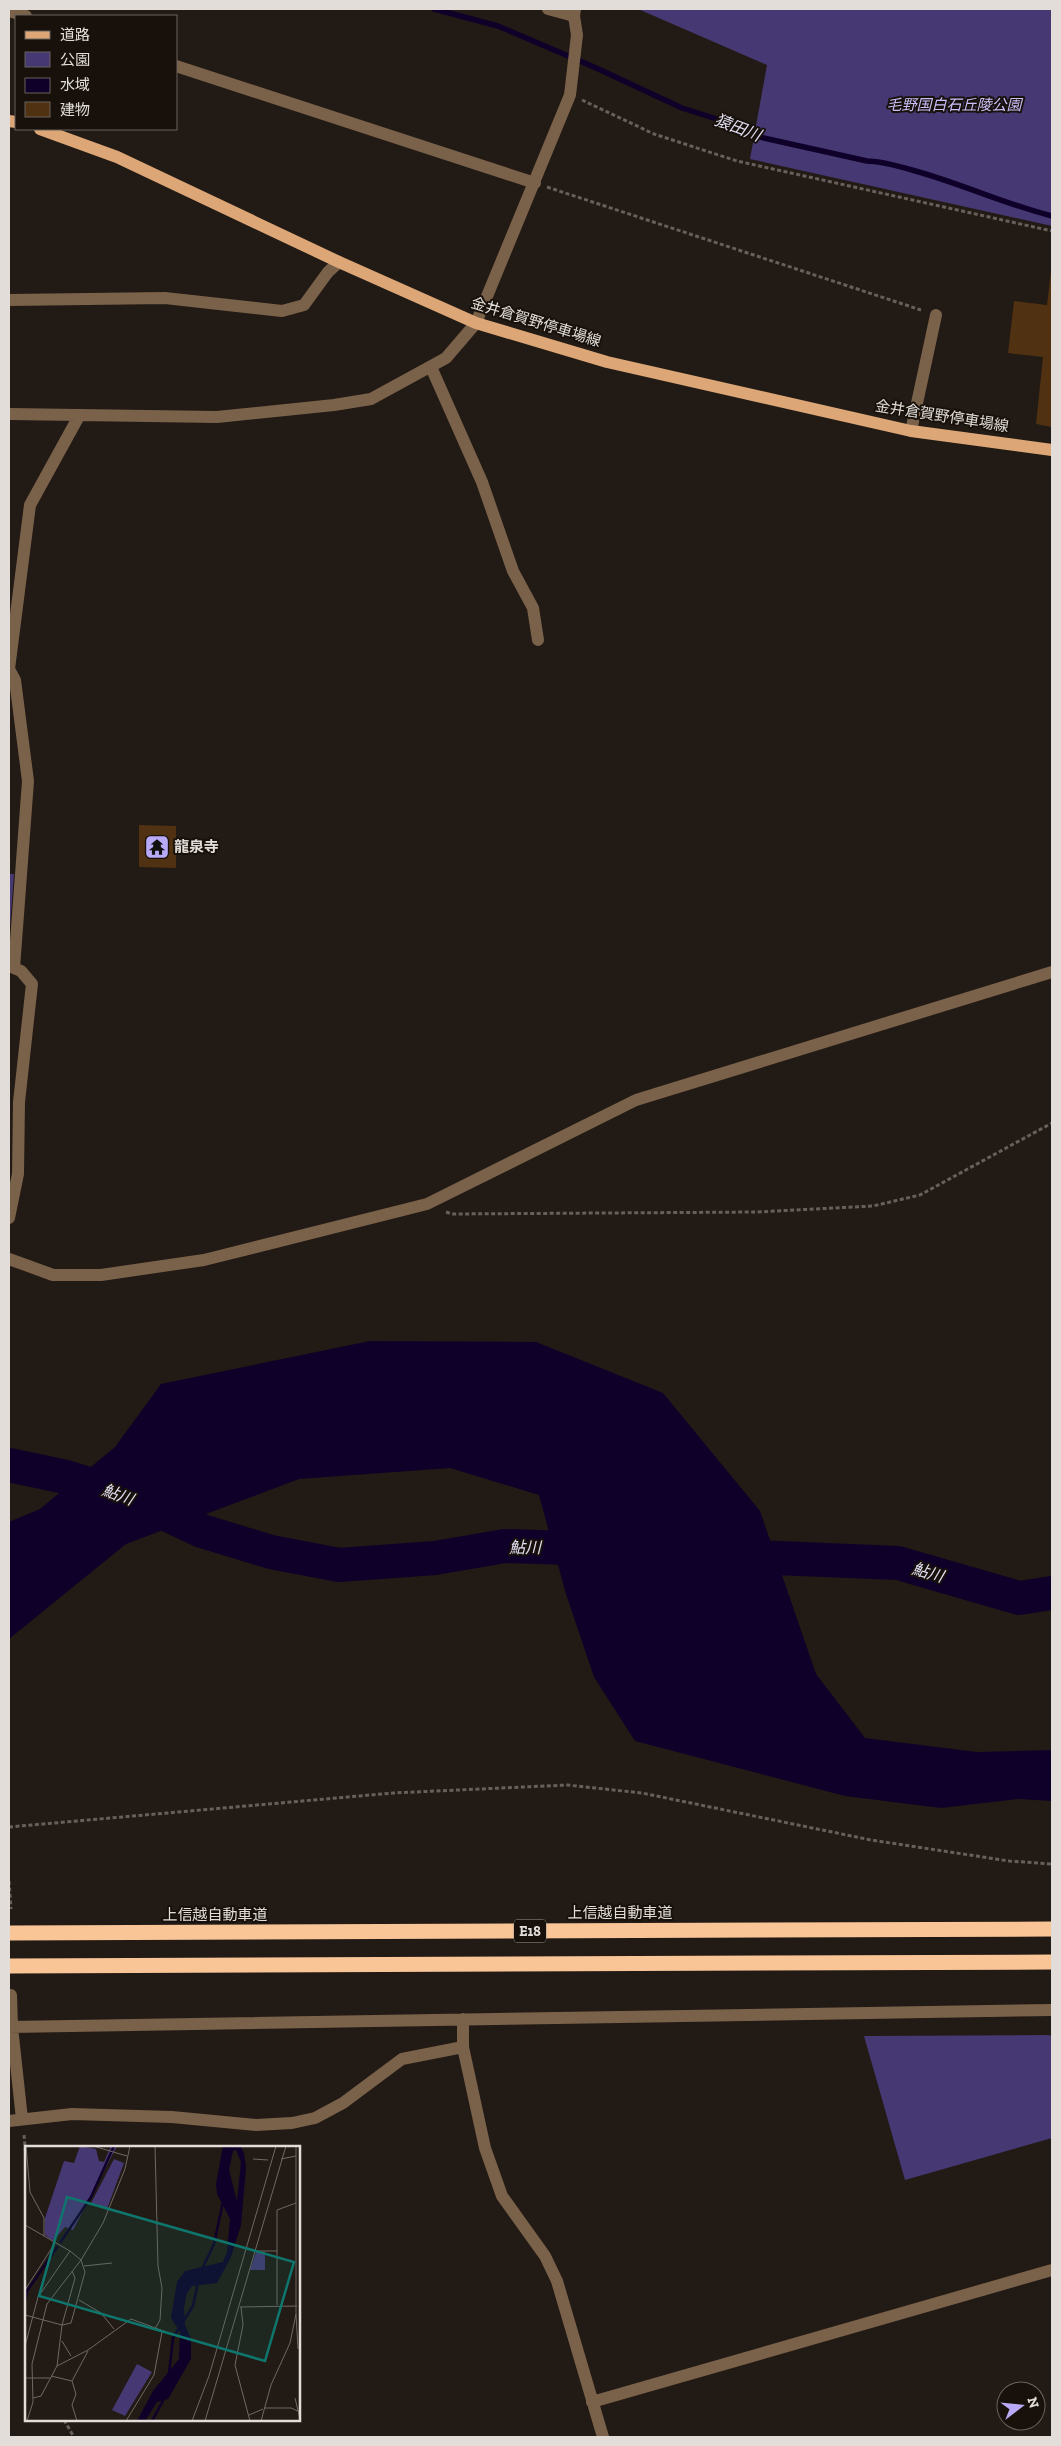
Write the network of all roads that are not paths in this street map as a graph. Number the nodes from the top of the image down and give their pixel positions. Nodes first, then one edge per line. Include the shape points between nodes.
1 (548, 9) edge
2 (9, 11) edge
3 (575, 13) edge
4 (23, 15) edge
5 (178, 67) edge
6 (43, 130) edge
7 (535, 183) junction
8 (339, 262) junction
9 (9, 300) edge
10 (936, 315) road end
11 (476, 323) junction
12 (432, 367) junction
13 (9, 414) edge
14 (79, 416) junction
15 (911, 431) junction
16 (1052, 450) edge
17 (538, 640) dead end
18 (9, 669) edge
19 (15, 864) edge
20 (11, 967) edge
21 (1052, 972) edge
22 (9, 1218) edge
23 (9, 1259) edge
24 (1052, 1929) edge
25 (9, 1933) edge
26 (1052, 1962) edge
27 (9, 1966) edge
28 (11, 1995) dead end
29 (1052, 2010) edge
30 (463, 2019) junction
31 (10, 2027) edge
32 (463, 2047) junction
33 (22, 2119) junction
34 (9, 2121) edge
35 (1052, 2270) edge
36 (592, 2402) junction
37 (603, 2437) edge

1 - 3 street
2 - 4 street
3 - 7 street via 577,35 570,95
5 - 7 street
6 - 8 main road, 金井倉賀野停車場線 via 117,157
7 - 11 street
8 - 9 street via 304,305 282,311 165,298
8 - 11 main road, 金井倉賀野停車場線
10 - 15 street
11 - 12 street via 446,358
11 - 15 main road, 金井倉賀野停車場線 via 607,362
12 - 14 street via 370,399 334,405 217,418
12 - 17 street via 482,482 513,571 533,608
13 - 14 street
14 - 18 street via 30,505
15 - 16 main road, 金井倉賀野停車場線
18 - 19 street via 15,680 28,782
19 - 20 street
20 - 22 street via 21,971 32,984 19,1102 18,1174
21 - 23 street via 636,1100 427,1204 204,1260 101,1275 53,1275
24 - 25 highway, 上信越自動車道 / E18
26 - 27 highway, E18
28 - 31 street
29 - 30 street
30 - 31 street
30 - 32 street
31 - 33 street
32 - 33 street via 402,2059 343,2103 315,2118 292,2123 256,2125 172,2117 72,2114
32 - 36 street via 485,2148 499,2188 545,2256 557,2281
33 - 34 street
35 - 36 street
36 - 37 street

